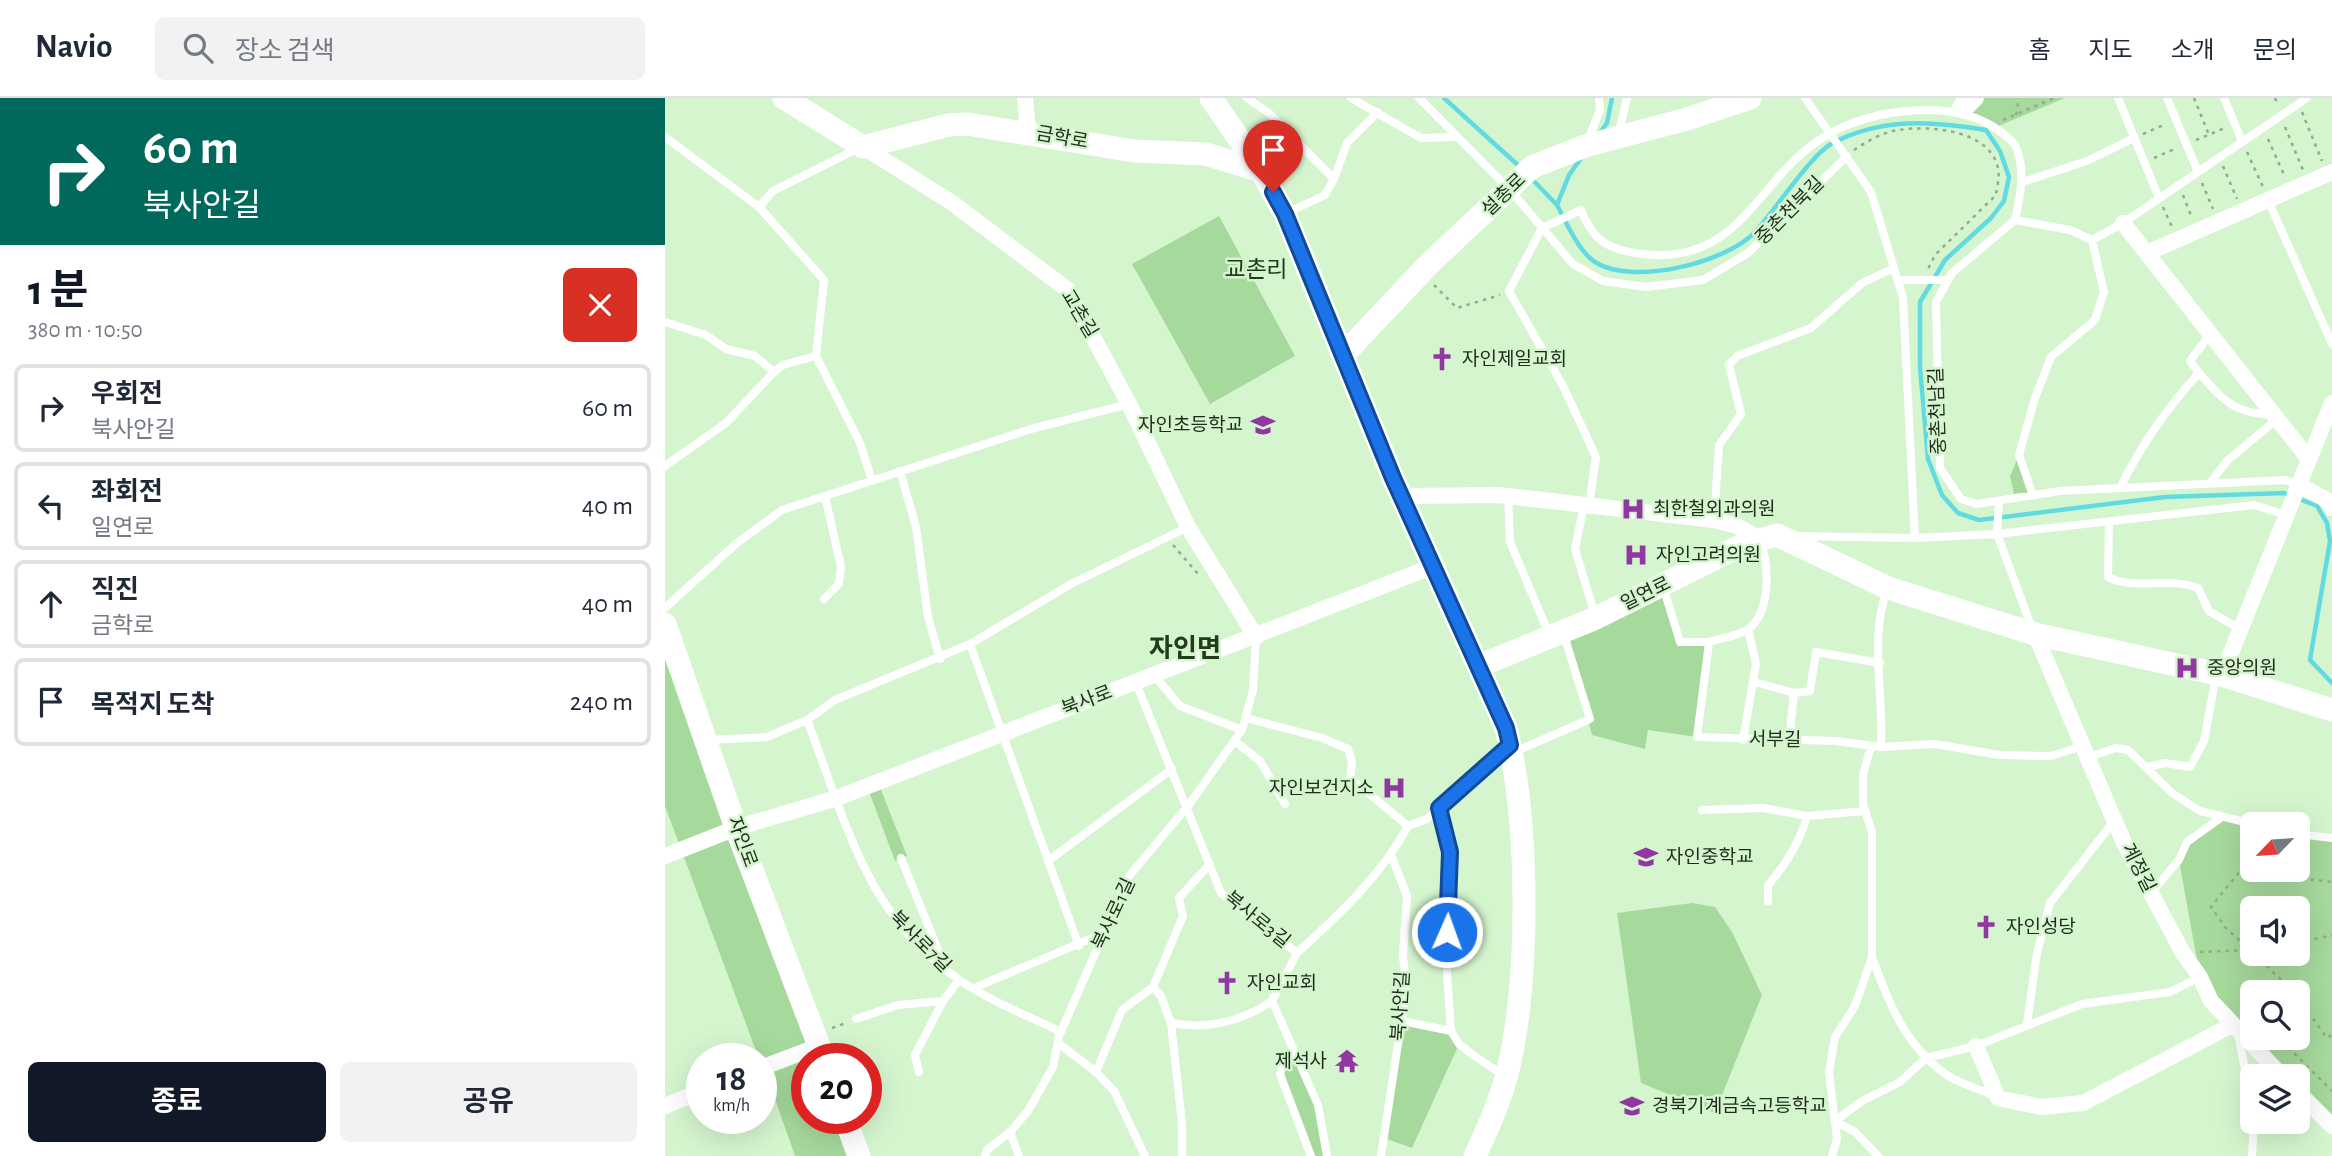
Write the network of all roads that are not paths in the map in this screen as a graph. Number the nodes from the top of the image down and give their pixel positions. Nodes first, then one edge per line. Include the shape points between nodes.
1 (784, 98) edge
2 (1025, 98) edge
3 (1247, 98) edge
4 (1351, 98) edge
5 (1419, 98) edge
6 (1599, 98) edge
7 (1626, 98) edge
8 (1750, 98) edge
9 (1805, 98) edge
10 (2118, 98) edge
11 (2167, 98) edge
12 (2224, 98) edge
13 (2307, 98) edge
14 (1216, 100) edge
15 (1964, 104) edge
16 (1378, 113) junction
17 (1028, 132) junction
18 (1829, 134) junction
19 (665, 137) edge
20 (1455, 137) junction
21 (1618, 138) junction
22 (2134, 138) junction
23 (2242, 141) junction
24 (1585, 146) junction
25 (863, 147) junction
26 (1847, 156) junction
27 (1261, 171) junction
28 (2198, 172) junction
29 (2330, 173) edge
30 (1334, 179) junction
31 (2023, 182) junction
32 (1510, 190) junction
33 (2159, 198) junction
34 (2268, 200) junction
35 (759, 207) junction
36 (1285, 214) junction
37 (2015, 220) junction
38 (2123, 223) junction
39 (1542, 228) junction
40 (2092, 240) junction
41 (2147, 253) junction
42 (1894, 268) junction
43 (1948, 280) junction
44 (1898, 281) junction
45 (665, 322) edge
46 (2211, 333) junction
47 (2332, 344) edge
48 (1344, 354) junction
49 (816, 356) junction
50 (773, 372) junction
51 (2199, 373) junction
52 (2332, 403) edge
53 (1129, 404) junction
54 (2275, 417) junction
55 (2308, 458) junction
56 (665, 466) edge
57 (900, 471) junction
58 (872, 481) junction
59 (2210, 484) junction
60 (2299, 485) junction
61 (2120, 488) junction
62 (825, 496) junction
63 (1402, 496) junction
64 (1508, 496) junction
65 (2033, 496) junction
66 (1999, 502) junction
67 (1586, 505) junction
68 (2332, 508) edge
69 (2286, 515) junction
70 (1714, 520) junction
71 (2109, 521) junction
72 (1188, 527) junction
73 (1997, 534) junction
74 (1768, 537) junction
75 (1915, 538) junction
76 (1434, 566) junction
77 (1663, 586) junction
78 (1888, 588) junction
79 (824, 599) dead end
80 (665, 608) edge
81 (1596, 618) junction
82 (665, 624) edge
83 (1748, 629) junction
84 (2241, 629) junction
85 (1556, 634) junction
86 (2035, 634) junction
87 (1256, 637) junction
88 (1709, 642) junction
89 (969, 644) junction
90 (940, 659) junction
91 (1880, 663) junction
92 (1479, 666) junction
93 (2219, 674) junction
94 (1154, 675) junction
95 (1136, 682) junction
96 (1755, 682) junction
97 (1794, 693) junction
98 (2332, 710) edge
99 (1246, 718) junction
100 (807, 720) junction
101 (1242, 730) junction
102 (1003, 733) junction
103 (707, 740) junction
104 (1743, 740) junction
105 (1789, 740) junction
106 (1236, 742) junction
107 (1871, 746) junction
108 (1881, 747) junction
109 (1511, 749) junction
110 (2085, 751) junction
111 (2148, 767) junction
112 (1172, 769) junction
113 (837, 798) junction
114 (1285, 804) dead end
115 (1188, 806) junction
116 (1439, 808) junction
117 (1702, 810) dead end
118 (1865, 811) junction
119 (1807, 816) junction
120 (2222, 817) junction
121 (2116, 819) junction
122 (2240, 821) edge
123 (1408, 826) junction
124 (736, 828) junction
125 (2310, 835) edge
126 (2332, 838) edge
127 (665, 856) edge
128 (1392, 857) junction
129 (901, 858) dead end
130 (1048, 861) junction
131 (1210, 864) junction
132 (2150, 894) junction
133 (1768, 901) dead end
134 (1104, 933) junction
135 (1079, 946) junction
136 (1297, 954) junction
137 (1872, 957) junction
138 (946, 967) junction
139 (2200, 977) junction
140 (959, 980) junction
141 (1153, 987) junction
142 (974, 988) junction
143 (943, 1001) junction
144 (1272, 1001) junction
145 (856, 1019) road end
146 (1402, 1021) junction
147 (1171, 1023) junction
148 (2027, 1024) junction
149 (2235, 1029) junction
150 (1451, 1031) junction
151 (1061, 1032) junction
152 (819, 1043) edge
153 (1058, 1044) junction
154 (1976, 1046) junction
155 (1296, 1057) junction
156 (1926, 1058) junction
157 (2243, 1064) edge
158 (2269, 1064) edge
159 (919, 1072) dead end
160 (1096, 1072) junction
161 (1506, 1076) junction
162 (686, 1097) edge
163 (1998, 1098) junction
164 (2310, 1104) edge
165 (665, 1106) edge
166 (1835, 1121) junction
167 (2332, 1126) edge
168 (1010, 1132) junction
169 (851, 1134) edge
170 (2253, 1134) edge
171 (859, 1156) edge
172 (985, 1156) edge
173 (1019, 1156) edge
174 (1145, 1156) edge
175 (1182, 1156) edge
176 (1311, 1156) edge
177 (1327, 1156) edge
178 (1381, 1156) edge
179 (1475, 1156) edge
180 (1832, 1156) edge
181 (1878, 1156) edge
182 (2252, 1156) edge

1 - 25 street, 교촌길
2 - 17 street
3 - 30 lane via 1269,113
4 - 16 lane
5 - 20 lane, 중촌천북길
6 - 24 lane via 1600,110
7 - 21 lane
8 - 21 street, 설총로
9 - 18 lane
10 - 22 lane
11 - 28 lane
12 - 23 lane
13 - 23 lane
14 - 27 street
15 - 18 lane via 1882,112
15 - 31 lane via 2016,146
16 - 20 lane via 1421,138
16 - 30 lane via 1347,143
17 - 25 street, 금학로 via 949,125
17 - 27 street, 금학로 via 1134,151 1206,154
18 - 26 lane
18 - 39 lane via 1810,146 1729,233 1687,252 1643,254 1609,249 1586,223 1581,209
19 - 35 lane
20 - 32 lane, 중촌천북길
21 - 24 street, 설총로
22 - 31 lane via 2087,161
22 - 33 lane
23 - 28 lane
24 - 32 street, 설총로 via 1532,167
25 - 35 lane via 773,191
25 - 53 street, 교촌길 via 951,202 1068,290
26 - 39 lane, 중촌천북길 via 1748,253 1703,280 1646,287 1604,281 1573,264
26 - 42 lane via 1871,192
27 - 36 street
28 - 33 lane
29 - 34 street
30 - 36 lane via 1325,195
31 - 37 lane
32 - 39 lane, 중촌천북길
32 - 48 street, 설총로 via 1421,273
33 - 38 lane
34 - 41 street
34 - 47 lane
35 - 49 lane via 824,280
36 - 48 street
37 - 40 lane via 2070,230
37 - 43 lane, 중촌천남길 via 1951,272
38 - 40 lane
38 - 41 street
39 - 67 lane via 1510,291 1596,457
40 - 65 lane via 2104,292 2095,320 2051,357 2035,398 2019,455
41 - 46 street
42 - 44 lane
42 - 70 lane via 1862,283 1811,328 1737,356 1729,365 1741,414 1719,445
43 - 44 lane
43 - 66 lane, 중촌천남길 via 1935,302 1940,468 1961,499 1977,504
44 - 75 lane via 1903,298
45 - 50 lane via 706,335 726,349 755,356
46 - 51 lane via 2190,361
46 - 54 street
48 - 63 street
49 - 50 lane
49 - 58 lane via 860,443
50 - 56 lane via 726,424
51 - 54 lane via 2228,405
51 - 61 lane via 2173,401
52 - 55 street
53 - 57 lane via 1031,429
53 - 72 street, 교촌길
54 - 55 street
54 - 59 lane via 2227,461
55 - 60 street
57 - 58 lane
57 - 90 lane via 916,527 928,617
58 - 62 lane
59 - 60 lane, 중촌천남길 via 2285,480
59 - 61 lane, 중촌천남길
60 - 68 street via 2327,500
60 - 69 street
61 - 65 lane, 중촌천남길
62 - 79 lane via 841,567 839,584
62 - 80 lane via 782,510 737,542
63 - 64 street
63 - 76 street
64 - 67 street
64 - 85 lane via 1510,542
65 - 66 lane, 중촌천남길
66 - 73 lane
67 - 70 street
67 - 81 lane via 1574,549
69 - 71 lane via 2254,505
69 - 84 street
70 - 74 street
71 - 73 lane
71 - 84 lane via 2108,577 2119,583 2180,581 2198,588 2209,611
72 - 87 street, 교촌길
72 - 89 lane via 1071,584
73 - 75 lane
73 - 86 lane
74 - 75 lane
74 - 77 street, 일연로
74 - 78 street
74 - 83 lane via 1762,610
76 - 87 street, 북사로
76 - 92 street
77 - 81 street, 일연로
77 - 88 lane via 1680,642
78 - 86 street
78 - 91 lane via 1879,612
81 - 85 street, 일연로
82 - 103 street, 자인로
83 - 88 lane
83 - 96 lane
84 - 93 street
85 - 92 street, 일연로
85 - 109 lane via 1590,719
86 - 93 street
86 - 110 street, 계정길
87 - 94 street, 북사로
87 - 99 lane, 북사로1길 via 1254,690
88 - 104 lane, 서부길 via 1697,737
89 - 90 lane
89 - 102 lane
90 - 100 lane via 835,700
91 - 97 lane via 1817,652 1810,691
91 - 108 lane
92 - 109 street
93 - 98 street
93 - 111 lane via 2204,741 2190,767 2165,762
94 - 95 street, 북사로
94 - 101 lane via 1180,706
95 - 102 street, 북사로
95 - 112 lane, 북사로3길
96 - 97 lane
96 - 104 lane
97 - 105 lane
99 - 101 lane, 북사로1길
99 - 123 lane via 1348,749 1350,778
100 - 103 lane via 767,737
100 - 113 lane, 북사로7길
101 - 106 lane, 북사로1길
102 - 113 street, 북사로
102 - 130 lane
103 - 124 street, 자인로
104 - 105 lane, 서부길
105 - 107 lane, 서부길
106 - 114 lane via 1260,761
106 - 115 lane, 북사로1길
107 - 108 lane, 서부길
107 - 118 lane via 1863,775
108 - 110 lane, 서부길 via 1935,744 1999,755
109 - 116 lane
109 - 161 street via 1522,875 1520,999
110 - 111 lane, 서부길 via 2128,750
110 - 121 street, 계정길
111 - 120 lane, 서부길 via 2172,793 2200,811
112 - 115 lane, 북사로3길
112 - 130 lane
113 - 124 street, 북사로
113 - 138 lane, 북사로7길 via 865,874 880,900 904,930
115 - 131 lane, 북사로3길
115 - 134 lane, 북사로1길 via 1129,876
116 - 123 lane
116 - 150 lane via 1450,852 1446,958
117 - 119 lane via 1763,808
118 - 119 lane
118 - 137 lane via 1871,832
119 - 133 lane via 1802,836 1768,885
120 - 122 lane, 서부길
120 - 132 lane via 2187,842 2179,860
121 - 132 street, 계정길
121 - 148 lane via 2050,903
123 - 128 lane
124 - 127 street, 북사로
124 - 152 street, 자인로
125 - 126 lane
128 - 136 lane
128 - 146 lane, 북사안길 via 1408,896
129 - 138 lane
130 - 135 lane
131 - 136 lane, 북사로3길 via 1221,893
131 - 141 lane via 1179,898 1183,916
132 - 139 street, 계정길
134 - 135 lane
134 - 151 lane, 북사로1길
135 - 142 lane
136 - 144 lane, 북사로3길
137 - 156 lane via 1890,1007
137 - 166 lane via 1855,1006 1835,1037 1829,1072
138 - 140 lane, 북사로7길
139 - 148 lane via 2170,992 2082,1004
139 - 149 street, 계정길 via 2211,1001
140 - 142 lane, 북사로7길
140 - 143 lane
141 - 147 lane
141 - 160 lane via 1122,1010
142 - 151 lane, 북사로7길
143 - 145 lane via 898,1005
143 - 159 lane via 915,1055
144 - 147 lane via 1233,1021 1207,1026
144 - 155 lane
146 - 150 lane
146 - 178 lane, 북사안길
147 - 175 lane
148 - 154 lane
149 - 157 lane
149 - 158 street, 계정길
149 - 163 street via 2083,1103 2041,1107
150 - 161 lane via 1459,1044
151 - 153 lane, 북사로1길
153 - 160 lane
153 - 168 lane, 북사로1길 via 1053,1067
154 - 156 lane
154 - 163 street
155 - 176 lane via 1285,1063 1280,1074
155 - 177 lane via 1318,1105
156 - 163 lane via 1952,1078
156 - 166 lane via 1900,1082
160 - 174 lane via 1114,1091
161 - 179 street
162 - 165 street
164 - 167 street
166 - 180 lane via 1837,1139
166 - 181 lane via 1855,1132
168 - 172 lane, 북사로1길
168 - 173 lane
169 - 171 street
170 - 182 lane

